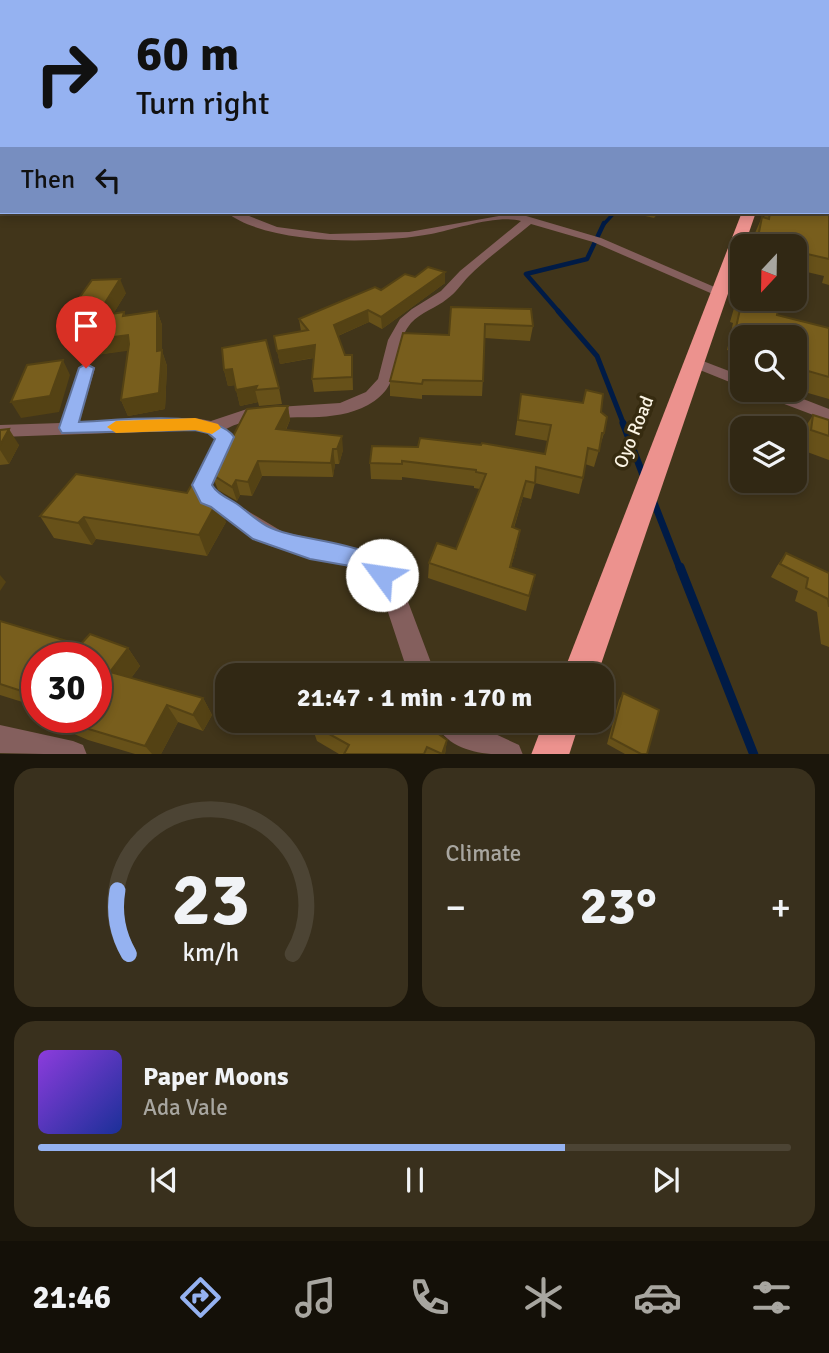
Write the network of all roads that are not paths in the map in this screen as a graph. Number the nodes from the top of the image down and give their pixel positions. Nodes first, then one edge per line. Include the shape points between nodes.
1 (236, 214) edge
2 (748, 214) edge
3 (530, 219) junction
4 (720, 292) junction
5 (695, 363) junction
6 (86, 368) dead end
7 (730, 377) edge
8 (795, 402) edge
9 (829, 415) edge
10 (68, 428) junction
11 (213, 428) junction
12 (0, 431) edge
13 (416, 663) edge
14 (584, 663) edge
15 (462, 733) edge
16 (558, 733) edge
17 (0, 739) edge
18 (74, 754) edge
19 (509, 754) edge
20 (550, 754) edge

1 - 3 street via 275,230 320,237 409,235 499,217
2 - 4 highway, Oyo Road
3 - 4 street via 597,240
3 - 11 street via 444,296 420,307 401,327 380,390 330,412 248,414
4 - 5 highway, Oyo Road
5 - 7 street
5 - 14 highway, Oyo Road
6 - 10 street
8 - 9 street
10 - 11 street via 195,424
10 - 12 street
11 - 13 street via 225,437 202,485 209,498 260,533 373,566 391,590
15 - 19 street
16 - 20 highway
17 - 18 street

